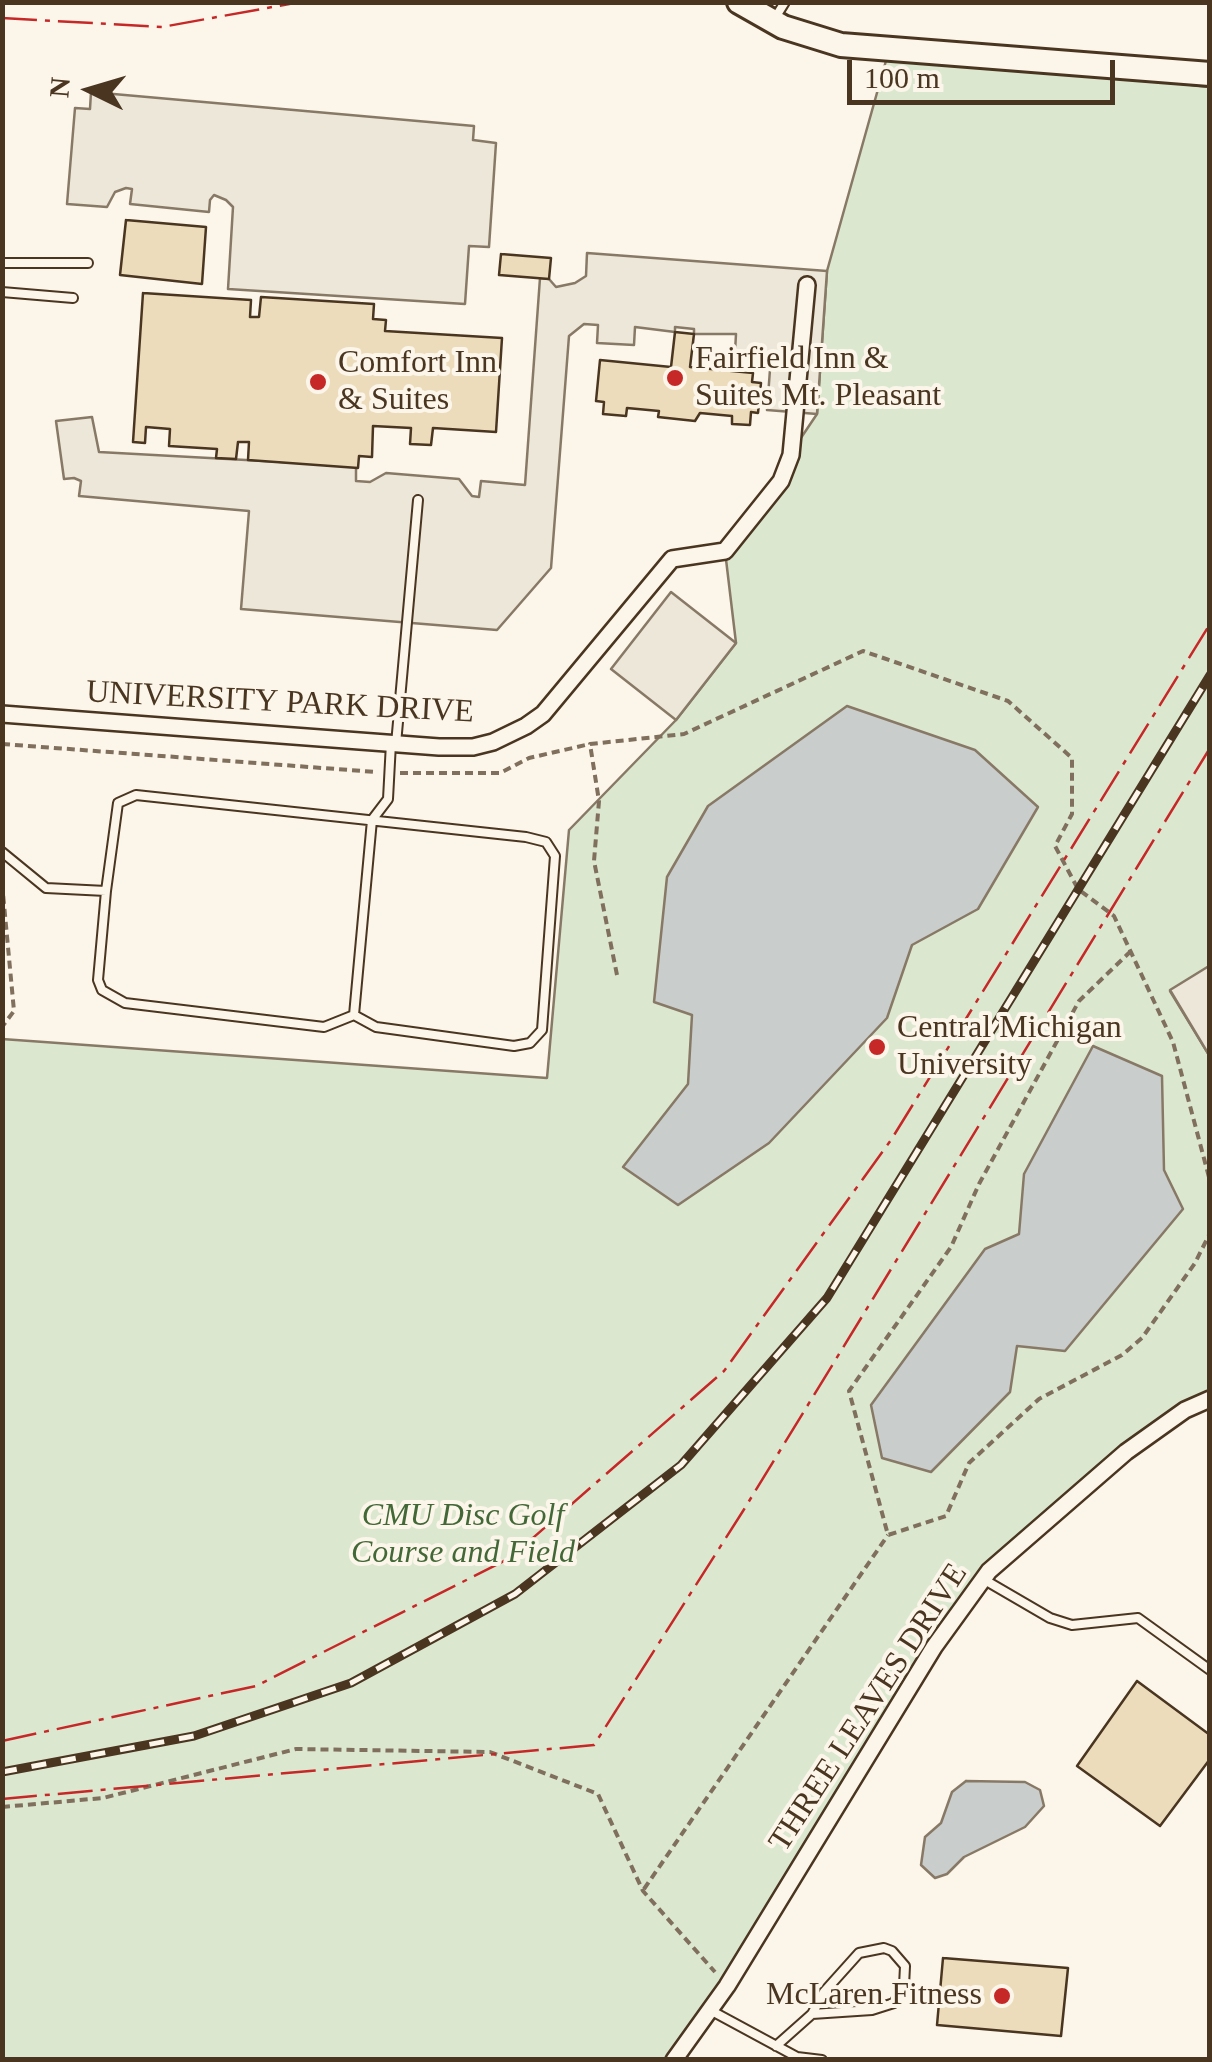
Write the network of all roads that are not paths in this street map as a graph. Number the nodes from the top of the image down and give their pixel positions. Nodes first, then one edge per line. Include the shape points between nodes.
1 (739, 2) edge
2 (779, 12) edge
3 (1210, 74) edge
4 (2, 263) edge
5 (88, 263) dead end
6 (807, 286) dead end
7 (2, 292) edge
8 (73, 298) dead end
9 (418, 500) dead end
10 (2, 714) edge
11 (393, 744) junction
12 (372, 820) junction
13 (2, 852) edge
14 (106, 891) junction
15 (354, 1015) junction
16 (1210, 1399) edge
17 (983, 1579) junction
18 (1210, 1670) edge
19 (710, 2010) junction
20 (812, 2014) junction
21 (776, 2046) junction
22 (790, 2057) edge
23 (674, 2060) edge
24 (822, 2060) edge

1 - 2 main road
2 - 3 main road via 807,36 864,48
4 - 5 lane
6 - 11 street, UNIVERSITY PARK DRIVE via 791,456 780,481 725,551 672,559 526,726 472,747
7 - 8 lane
9 - 11 lane
10 - 11 street, UNIVERSITY PARK DRIVE
11 - 12 lane via 388,800
12 - 14 lane via 136,795 118,802
12 - 15 lane
12 - 15 lane via 546,842 555,856 542,1030 530,1043 514,1046 376,1027
13 - 14 lane via 46,888
14 - 15 lane via 98,980 102,990 125,1003 324,1028
16 - 17 street, THREE LEAVES DRIVE via 1126,1452
17 - 18 lane via 1072,1625 1138,1618
17 - 19 street, THREE LEAVES DRIVE via 934,1646
19 - 21 lane
19 - 23 street, THREE LEAVES DRIVE
20 - 20 lane via 860,1953 884,1948 905,1966 894,2003
20 - 21 lane
21 - 22 lane
22 - 24 lane

